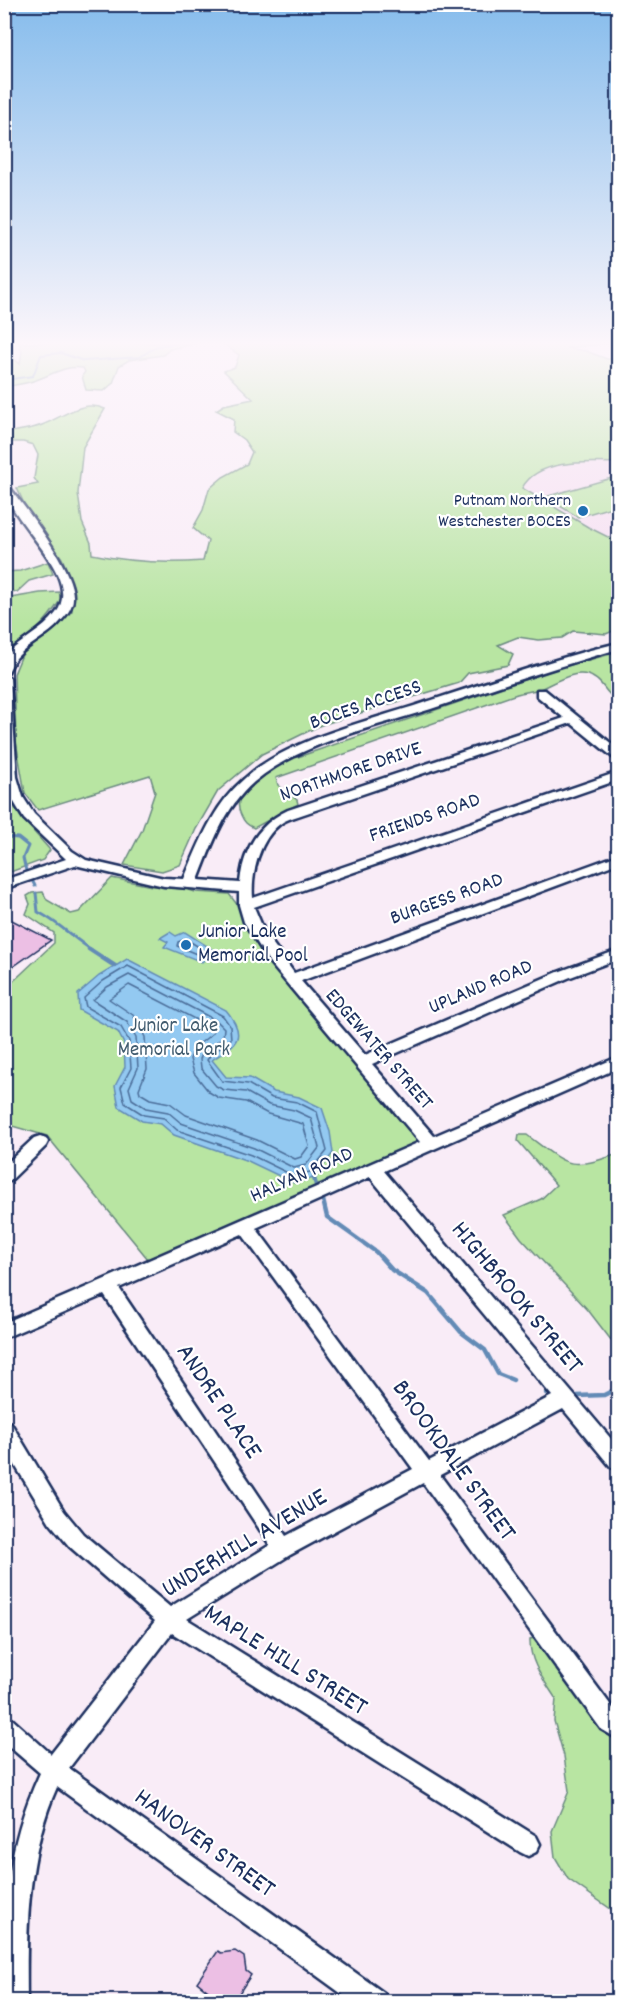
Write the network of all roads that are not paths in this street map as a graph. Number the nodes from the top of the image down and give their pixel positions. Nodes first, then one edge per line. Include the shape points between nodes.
1 (4, 486) edge
2 (618, 646) edge
3 (4, 670) edge
4 (4, 678) edge
5 (541, 693) dead end
6 (572, 719) junction
7 (618, 755) edge
8 (618, 776) edge
9 (618, 859) edge
10 (74, 860) junction
11 (4, 885) edge
12 (189, 885) junction
13 (245, 888) junction
14 (247, 905) junction
15 (618, 954) edge
16 (291, 980) junction
17 (618, 1062) edge
18 (361, 1063) junction
19 (40, 1142) dead end
20 (431, 1144) junction
21 (373, 1169) junction
22 (4, 1177) edge
23 (244, 1225) junction
24 (108, 1286) junction
25 (4, 1331) edge
26 (566, 1398) junction
27 (4, 1429) edge
28 (618, 1461) edge
29 (427, 1472) junction
30 (283, 1548) junction
31 (169, 1620) junction
32 (4, 1727) edge
33 (618, 1728) edge
34 (52, 1770) junction
35 (528, 1844) dead end
36 (14, 2001) edge
37 (375, 2001) edge

1 - 3 street via 42,542 68,591 68,602 42,633 14,652
2 - 12 street, BOCES ACCESS via 532,670 277,761 234,794 213,826
4 - 10 street via 16,797 29,816
5 - 6 street
6 - 7 street
6 - 13 street, NORTHMORE DRIVE via 275,822 257,846
8 - 14 street, FRIENDS ROAD
9 - 16 street, BURGESS ROAD
10 - 11 street
10 - 12 street
12 - 13 street
13 - 14 street, EDGEWATER STREET
14 - 16 street, EDGEWATER STREET via 257,933
15 - 18 street, UPLAND ROAD
16 - 18 street, EDGEWATER STREET
17 - 20 street, HALYAN ROAD
18 - 20 street, EDGEWATER STREET
19 - 22 street
20 - 21 street, HALYAN ROAD
21 - 23 street, HALYAN ROAD
21 - 26 street, HIGHBROOK STREET
23 - 24 street, HALYAN ROAD
23 - 29 street, BROOKDALE STREET
24 - 25 street, HALYAN ROAD
24 - 30 street, ANDRE PLACE
26 - 28 street, HIGHBROOK STREET
26 - 29 street, UNDERHILL AVENUE
27 - 31 street, MAPLE HILL STREET via 57,1517 76,1540
29 - 30 street, UNDERHILL AVENUE
29 - 33 street, BROOKDALE STREET
30 - 31 street, UNDERHILL AVENUE
31 - 34 street, UNDERHILL AVENUE
31 - 35 street, MAPLE HILL STREET
32 - 34 street, HANOVER STREET
34 - 36 street, UNDERHILL AVENUE via 39,1796 24,1850 14,1938
34 - 37 street, HANOVER STREET

